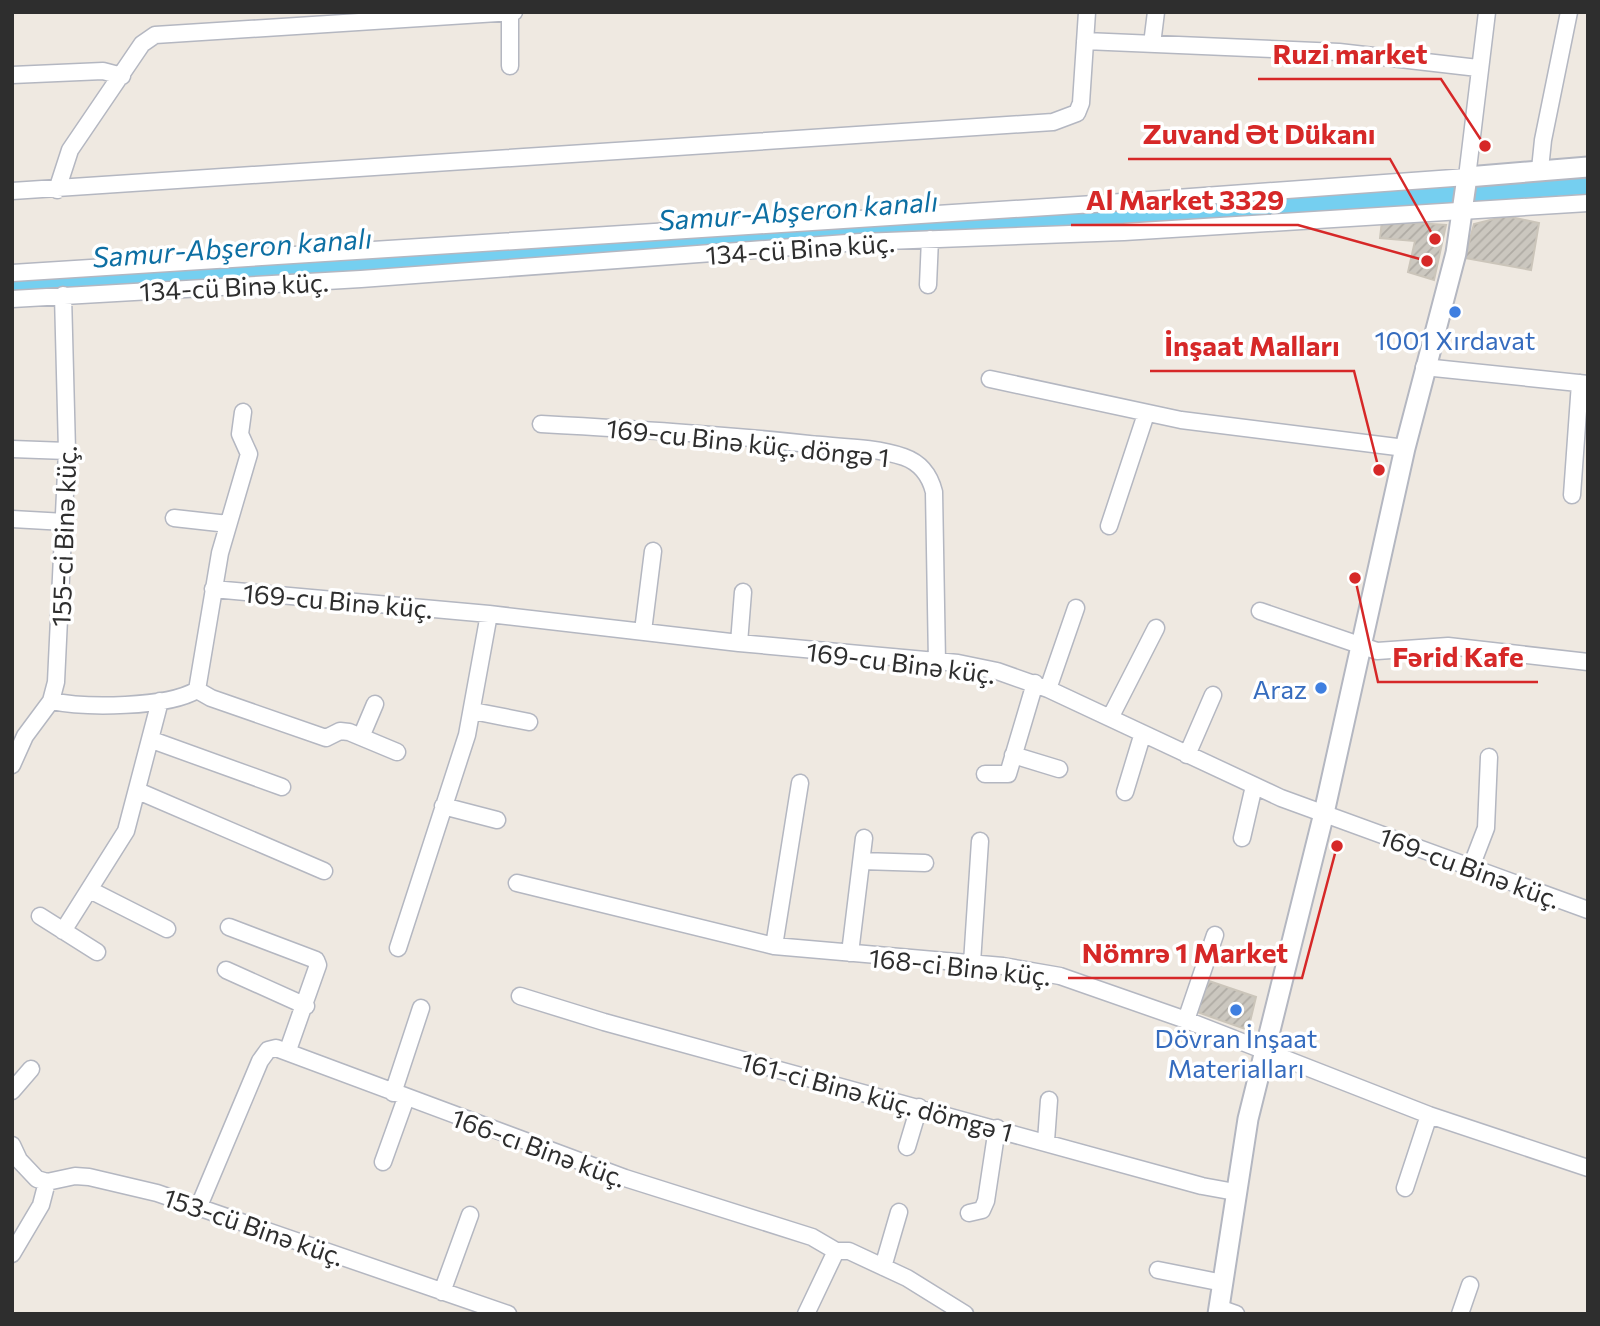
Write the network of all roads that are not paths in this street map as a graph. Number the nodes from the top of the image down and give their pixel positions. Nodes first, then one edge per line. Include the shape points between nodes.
1 (512, 12) edge
2 (1087, 12) edge
3 (1156, 12) edge
4 (1487, 12) edge
5 (1569, 12) edge
6 (1085, 41) junction
7 (1152, 44) junction
8 (510, 66) dead end
9 (1478, 68) junction
10 (12, 75) edge
11 (122, 76) junction
12 (1588, 167) edge
13 (1540, 169) junction
14 (1467, 177) junction
15 (57, 190) junction
16 (12, 191) edge
17 (1588, 203) edge
18 (1464, 212) junction
19 (930, 239) junction
20 (359, 249) junction
21 (12, 273) edge
22 (360, 279) junction
23 (928, 285) dead end
24 (63, 295) junction
25 (12, 299) edge
26 (1424, 367) junction
27 (990, 379) dead end
28 (1584, 383) edge
29 (243, 412) dead end
30 (1146, 414) junction
31 (541, 424) dead end
32 (1405, 448) junction
33 (12, 449) edge
34 (67, 451) junction
35 (1572, 495) dead end
36 (174, 518) dead end
37 (12, 519) edge
38 (65, 522) junction
39 (228, 524) junction
40 (1109, 526) dead end
41 (653, 551) dead end
42 (213, 589) junction
43 (743, 592) dead end
44 (1076, 608) dead end
45 (1260, 611) dead end
46 (489, 614) junction
47 (1156, 628) dead end
48 (643, 631) junction
49 (739, 643) junction
50 (1362, 649) junction
51 (937, 662) junction
52 (1588, 662) edge
53 (1041, 686) junction
54 (197, 690) junction
55 (1213, 695) dead end
56 (51, 701) junction
57 (160, 701) junction
58 (375, 704) dead end
59 (473, 711) junction
60 (1110, 718) junction
61 (529, 722) dead end
62 (1142, 736) junction
63 (360, 737) junction
64 (152, 740) junction
65 (397, 752) dead end
66 (1013, 755) junction
67 (1187, 755) junction
68 (1489, 757) dead end
69 (12, 765) edge
70 (1059, 769) dead end
71 (985, 774) dead end
72 (800, 783) dead end
73 (1254, 786) junction
74 (282, 787) dead end
75 (138, 790) junction
76 (1125, 792) dead end
77 (443, 806) junction
78 (1324, 813) junction
79 (497, 820) dead end
80 (864, 838) dead end
81 (1242, 838) dead end
82 (980, 841) dead end
83 (862, 861) junction
84 (925, 863) dead end
85 (1471, 867) junction
86 (324, 872) dead end
87 (517, 883) dead end
88 (90, 890) junction
89 (1588, 910) edge
90 (40, 916) dead end
91 (229, 927) dead end
92 (167, 929) dead end
93 (63, 931) junction
94 (1215, 935) dead end
95 (774, 946) junction
96 (397, 948) dead end
97 (97, 952) dead end
98 (850, 953) junction
99 (972, 963) junction
100 (226, 970) dead end
101 (520, 996) dead end
102 (306, 1006) junction
103 (421, 1008) dead end
104 (1186, 1020) junction
105 (1264, 1049) junction
106 (288, 1050) junction
107 (31, 1069) dead end
108 (12, 1091) edge
109 (400, 1095) junction
110 (1049, 1100) dead end
111 (919, 1107) junction
112 (1429, 1115) junction
113 (997, 1128) junction
114 (1046, 1142) junction
115 (12, 1145) edge
116 (906, 1147) dead end
117 (383, 1162) dead end
118 (1588, 1168) edge
119 (47, 1182) junction
120 (1405, 1188) dead end
121 (1235, 1192) junction
122 (199, 1206) junction
123 (899, 1212) dead end
124 (969, 1213) dead end
125 (470, 1215) dead end
126 (836, 1251) junction
127 (12, 1254) edge
128 (883, 1267) junction
129 (1158, 1270) dead end
130 (1223, 1283) junction
131 (1470, 1285) dead end
132 (442, 1292) junction
133 (1224, 1312) edge
134 (508, 1314) edge
135 (806, 1314) edge
136 (965, 1314) edge
137 (1460, 1314) edge

1 - 8 street
1 - 11 street via 155,35 142,44
2 - 6 street
3 - 7 street
4 - 9 street
5 - 13 street
6 - 7 street
6 - 15 street via 1077,113 1053,121
7 - 9 street via 1339,52
9 - 14 street
10 - 11 street via 103,72
11 - 15 street via 70,150
12 - 13 street
13 - 14 street
14 - 18 street
14 - 20 street
15 - 16 street
17 - 18 street, 134-cü Binə küç.
18 - 19 street, 134-cü Binə küç.
18 - 26 street
19 - 22 street, 134-cü Binə küç.
19 - 23 street
20 - 21 street
20 - 22 street
22 - 24 street, 134-cü Binə küç.
24 - 25 street, 134-cü Binə küç.
24 - 34 street, 155-ci Binə küç.
26 - 28 street
26 - 32 street
27 - 30 street
28 - 35 street
29 - 39 street via 240,435 249,454
30 - 32 street
30 - 40 street
31 - 51 street, 169-cu Binə küç. döngə 1 via 719,434 879,452 916,463 930,478 934,492
32 - 50 street
33 - 34 street
34 - 38 street, 155-ci Binə küç.
36 - 39 street
37 - 38 street
38 - 56 street, 155-ci Binə küç. via 56,682
39 - 42 street
41 - 48 street
42 - 46 street, 169-cu Binə küç.
42 - 54 street
43 - 49 street
44 - 53 street
45 - 50 street
46 - 48 street, 169-cu Binə küç.
46 - 59 street
47 - 60 street
48 - 49 street, 169-cu Binə küç.
49 - 51 street, 169-cu Binə küç.
50 - 52 street via 1468,647
50 - 78 street
51 - 53 street, 169-cu Binə küç. via 984,668
53 - 60 street, 169-cu Binə küç.
53 - 66 street
54 - 57 street
54 - 63 street via 326,738 340,731
55 - 67 street
56 - 57 street via 79,705
56 - 69 street, 155-ci Binə küç. via 25,736
57 - 64 street
58 - 63 street
59 - 61 street
59 - 77 street
60 - 62 street, 169-cu Binə küç.
62 - 67 street, 169-cu Binə küç.
62 - 76 street
63 - 65 street
64 - 74 street
64 - 75 street
66 - 70 street
66 - 71 street via 1008,774
67 - 73 street, 169-cu Binə küç.
68 - 85 street via 1486,828
72 - 95 street
73 - 78 street, 169-cu Binə küç.
73 - 81 street
75 - 86 street
75 - 88 street via 118,847
77 - 79 street
77 - 96 street
78 - 85 street, 169-cu Binə küç.
78 - 105 street
80 - 83 street
82 - 99 street
83 - 84 street
83 - 98 street
85 - 89 street, 169-cu Binə küç.
87 - 95 street, 168-ci Binə küç.
88 - 92 street
88 - 93 street
90 - 93 street
91 - 102 street via 316,960
93 - 97 street
94 - 104 street
95 - 98 street, 168-ci Binə küç.
98 - 99 street, 168-ci Binə küç.
99 - 104 street, 168-ci Binə küç. via 1059,976
100 - 102 street
101 - 111 street, 161-ci Binə küç. dömgə 1
102 - 106 street
103 - 109 street
104 - 105 street, 168-ci Binə küç.
105 - 112 street, 168-ci Binə küç.
105 - 121 street
106 - 109 street, 166-cı Binə küç.
106 - 122 street via 268,1050 260,1061
107 - 108 street
109 - 117 street
109 - 126 street, 166-cı Binə küç. via 636,1182 812,1237
110 - 114 street
111 - 113 street, 161-ci Binə küç. dömgə 1
111 - 116 street
112 - 118 street, 168-ci Binə küç.
112 - 120 street
113 - 114 street, 161-ci Binə küç. dömgə 1
113 - 124 street via 986,1201 982,1210
114 - 121 street, 161-ci Binə küç. dömgə 1
115 - 119 street via 29,1173
119 - 122 street, 153-cü Binə küç. via 89,1177
119 - 127 street via 37,1214
121 - 130 street
122 - 132 street, 153-cü Binə küç.
123 - 128 street
125 - 132 street
126 - 128 street, 166-cı Binə küç. via 849,1251
126 - 135 street
128 - 136 street, 166-cı Binə küç.
129 - 130 street
130 - 133 street
131 - 137 street
132 - 134 street, 153-cü Binə küç.

